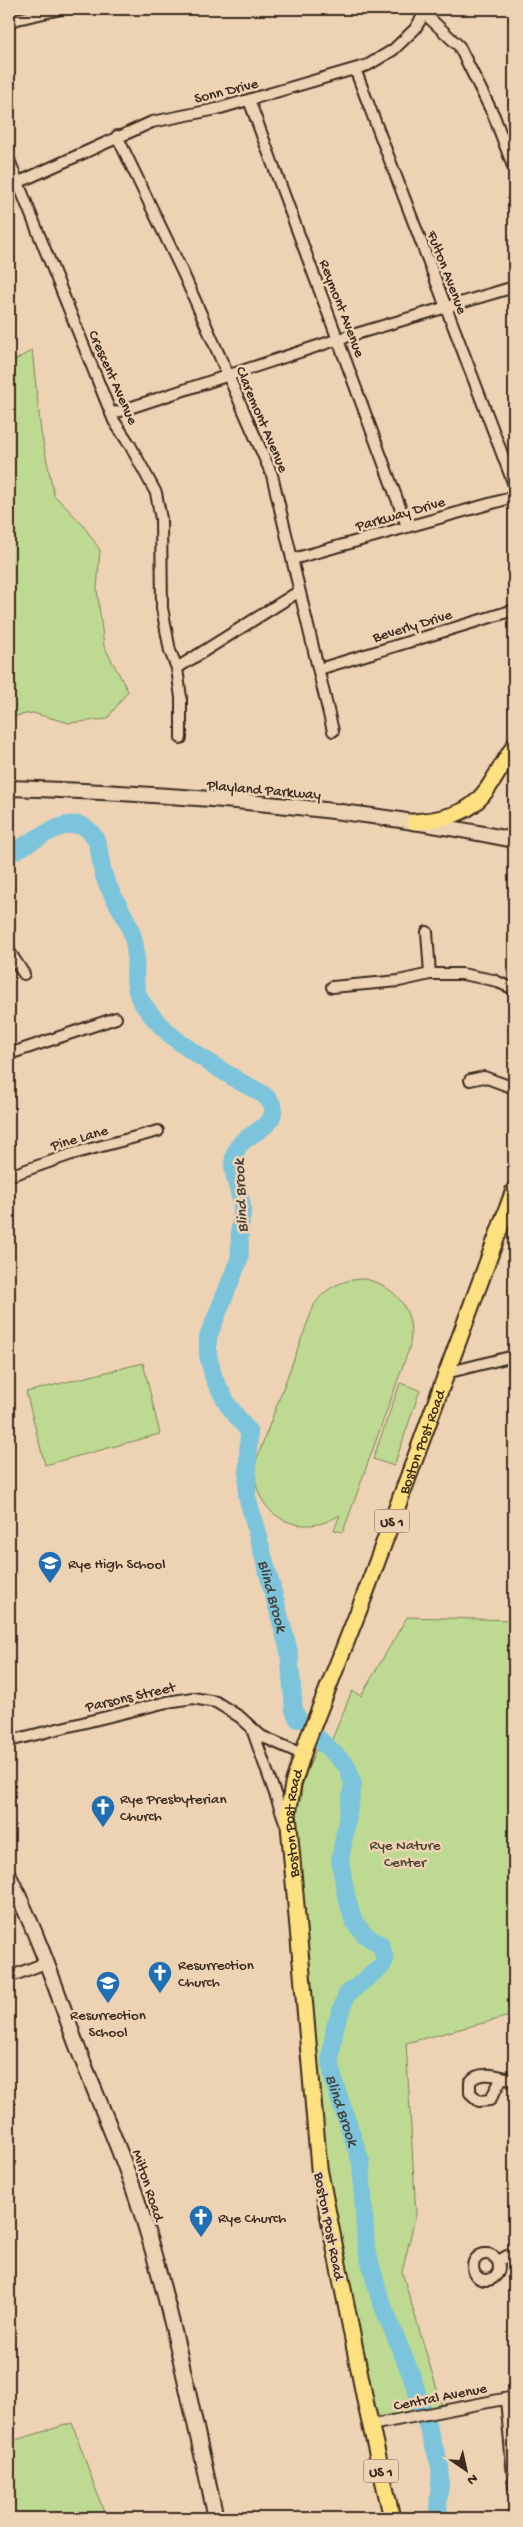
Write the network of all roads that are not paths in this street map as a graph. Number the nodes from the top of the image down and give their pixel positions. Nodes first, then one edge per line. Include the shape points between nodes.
1 (61, 9) edge
2 (425, 11) edge
3 (9, 21) edge
4 (356, 70) junction
5 (249, 100) junction
6 (117, 136) junction
7 (9, 160) edge
8 (514, 169) edge
9 (17, 183) junction
10 (514, 287) edge
11 (445, 307) junction
12 (339, 339) junction
13 (228, 374) junction
14 (111, 414) junction
15 (514, 485) edge
16 (514, 497) edge
17 (407, 526) junction
18 (293, 559) junction
19 (298, 592) junction
20 (514, 610) edge
21 (177, 668) junction
22 (319, 669) junction
23 (333, 731) dead end
24 (181, 738) dead end
25 (514, 746) edge
26 (9, 788) edge
27 (414, 822) junction
28 (514, 840) edge
29 (427, 932) dead end
30 (9, 951) edge
31 (24, 974) dead end
32 (430, 974) junction
33 (332, 987) dead end
34 (514, 988) edge
35 (116, 1018) dead end
36 (9, 1054) edge
37 (470, 1080) dead end
38 (514, 1088) edge
39 (158, 1131) dead end
40 (9, 1176) edge
41 (514, 1190) edge
42 (514, 1356) edge
43 (446, 1373) junction
44 (252, 1728) junction
45 (9, 1741) edge
46 (302, 1754) junction
47 (288, 1830) junction
48 (9, 1876) edge
49 (48, 1962) junction
50 (9, 1977) edge
51 (502, 2078) dead end
52 (514, 2080) edge
53 (514, 2252) edge
54 (498, 2261) dead end
55 (510, 2398) edge
56 (371, 2425) junction
57 (514, 2487) edge
58 (216, 2518) edge
59 (392, 2518) edge

1 - 3 street
2 - 4 street, Sonn Drive via 415,29 393,50
2 - 8 street via 459,46 494,116
4 - 5 street, Sonn Drive
4 - 11 street, Fulton Avenue
5 - 6 street, Sonn Drive via 152,122
5 - 12 street, Reymont Avenue
6 - 9 street, Sonn Drive
6 - 13 street, Claremont Avenue
7 - 9 street, Crescent Avenue
9 - 14 street, Crescent Avenue
10 - 11 street
11 - 12 street
11 - 15 street, Fulton Avenue
12 - 13 street
12 - 17 street, Reymont Avenue
13 - 14 street
13 - 18 street, Claremont Avenue via 272,475
14 - 21 street, Crescent Avenue via 156,493 161,519 162,608 170,651
16 - 17 street, Parkway Drive
17 - 18 street, Parkway Drive
18 - 19 street, Claremont Avenue
19 - 21 street
19 - 22 street, Claremont Avenue
20 - 22 street, Beverly Drive
21 - 24 street, Crescent Avenue
22 - 23 street, Claremont Avenue
25 - 27 main road via 492,785 468,810 446,819
26 - 27 street, Playland Parkway via 231,801
27 - 28 street, Playland Parkway
29 - 32 street
30 - 31 street
32 - 33 street via 399,981
32 - 34 street via 462,974
35 - 36 street
37 - 38 street via 484,1077
39 - 40 street, Pine Lane via 72,1154
41 - 43 main road, Boston Post Road / US 1
42 - 43 street
43 - 46 main road, Boston Post Road / US 1
44 - 45 street, Parsons Street via 216,1702 193,1698
44 - 46 street, Parsons Street via 272,1742
44 - 47 street
46 - 47 main road, Boston Post Road / US 1 via 290,1800
47 - 56 main road, Boston Post Road / US 1 via 319,2168
48 - 49 street, Milton Road
49 - 50 street
49 - 58 street, Milton Road via 138,2204 172,2327
51 - 52 street
53 - 54 street
55 - 56 street, Central Avenue
55 - 57 street
56 - 59 main road, Boston Post Road / US 1

